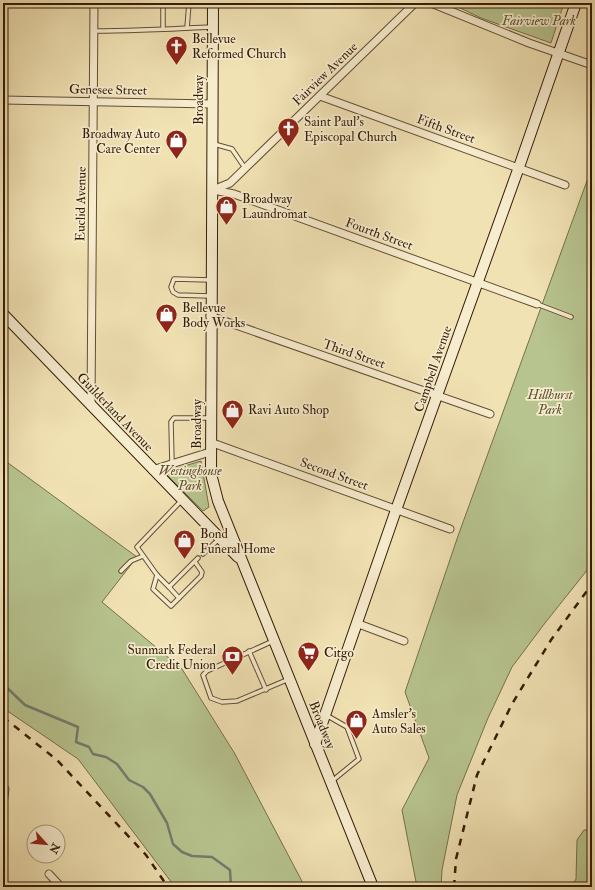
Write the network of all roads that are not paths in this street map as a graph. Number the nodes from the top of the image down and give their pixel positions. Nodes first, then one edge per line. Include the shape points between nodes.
1 (94, 3) edge
2 (163, 3) edge
3 (189, 3) edge
4 (213, 3) edge
5 (416, 3) edge
6 (430, 3) edge
7 (576, 3) edge
8 (213, 27) junction
9 (163, 28) junction
10 (187, 28) junction
11 (94, 31) junction
12 (558, 53) junction
13 (592, 65) edge
14 (320, 96) junction
15 (3, 100) edge
16 (94, 102) junction
17 (212, 104) junction
18 (212, 144) junction
19 (519, 167) junction
20 (245, 168) junction
21 (565, 185) dead end
22 (213, 190) junction
23 (211, 280) junction
24 (477, 281) junction
25 (211, 297) junction
26 (537, 304) joint
27 (3, 314) edge
28 (210, 316) junction
29 (571, 317) dead end
30 (437, 395) junction
31 (91, 406) junction
32 (490, 414) dead end
33 (210, 418) junction
34 (210, 447) junction
35 (172, 464) junction
36 (152, 470) junction
37 (182, 500) junction
38 (396, 510) junction
39 (450, 529) dead end
40 (220, 538) junction
41 (203, 554) dead end
42 (143, 556) junction
43 (242, 561) junction
44 (121, 571) dead end
45 (157, 575) junction
46 (169, 587) junction
47 (179, 598) junction
48 (356, 623) junction
49 (274, 640) junction
50 (404, 640) dead end
51 (249, 651) junction
52 (289, 679) junction
53 (266, 690) junction
54 (325, 714) junction
55 (315, 744) junction
56 (330, 782) junction
57 (5, 789) dead end
58 (3, 804) edge
59 (49, 874) dead end
60 (61, 887) edge
61 (373, 887) edge

1 - 11 street, Euclid Avenue
2 - 9 lane
3 - 10 lane
4 - 8 street, Broadway
5 - 14 street, Fairview Avenue
6 - 12 street
7 - 12 street, Campbell Avenue
8 - 10 lane
8 - 17 street, Broadway
9 - 10 lane
9 - 11 lane via 153,31
11 - 16 street, Euclid Avenue
12 - 13 street
12 - 19 street, Campbell Avenue
14 - 19 street, Fifth Street
14 - 20 street, Fairview Avenue
15 - 16 street, Genesee Street
16 - 17 street, Genesee Street
16 - 31 street, Euclid Avenue
17 - 18 street, Broadway
18 - 20 lane via 232,149
18 - 22 street, Broadway
19 - 21 street, Fifth Street
19 - 24 street, Campbell Avenue
20 - 22 street, Fairview Avenue via 230,183
22 - 23 street, Broadway
22 - 24 street, Fourth Street via 234,194
23 - 25 street, Broadway
23 - 25 lane via 174,279 171,286 173,292 178,295
24 - 26 street, Fourth Street
24 - 30 street, Campbell Avenue
25 - 28 street, Broadway
26 - 29 lane
27 - 31 street, Guilderland Avenue
28 - 30 street, Third Street
28 - 33 street, Broadway
30 - 32 street, Third Street
30 - 38 street, Campbell Avenue
31 - 36 street, Guilderland Avenue
33 - 34 street, Broadway
33 - 35 lane via 174,418 171,422
34 - 35 street
34 - 38 street, Second Street
34 - 43 street, Broadway via 214,488
35 - 36 street
36 - 37 street, Guilderland Avenue
37 - 40 street, Guilderland Avenue
37 - 42 lane via 137,547
38 - 39 street, Second Street
38 - 48 street, Campbell Avenue
40 - 41 lane
40 - 43 street, Guilderland Avenue
42 - 44 lane via 131,561
42 - 45 lane
43 - 49 street, Broadway
45 - 46 lane
45 - 47 lane via 153,589 171,606
46 - 47 lane
46 - 47 lane via 196,560 202,572 201,576
48 - 50 street
48 - 54 street, Campbell Avenue
49 - 51 lane
49 - 52 street, Broadway
51 - 53 lane
51 - 53 lane via 212,667 203,675 211,698 222,702 237,701
52 - 53 lane
52 - 55 street, Broadway
54 - 55 street, Campbell Avenue
54 - 56 lane via 347,727 359,759
55 - 56 street, Broadway
56 - 61 street, Broadway
57 - 58 street
59 - 60 street

